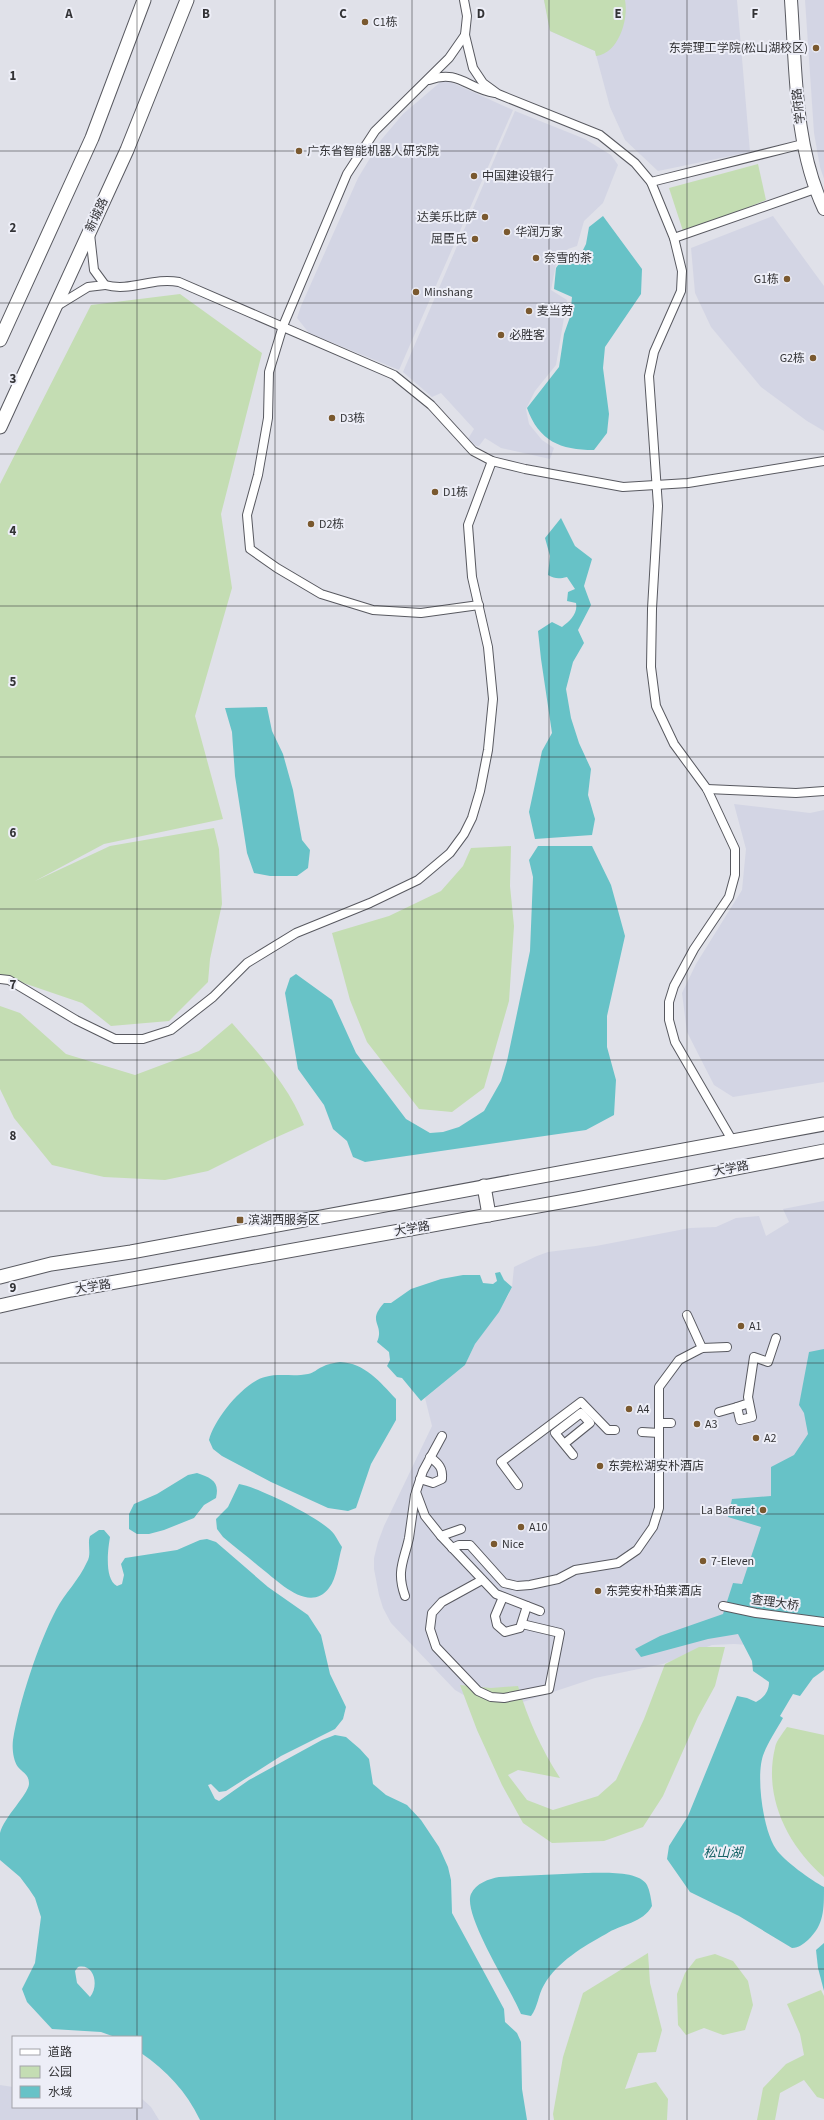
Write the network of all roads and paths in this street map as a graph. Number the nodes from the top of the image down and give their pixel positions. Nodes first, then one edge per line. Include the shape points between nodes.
1 (144, 0) edge
2 (187, 0) edge
3 (464, 0) edge
4 (791, 0) edge
5 (465, 35) junction
6 (426, 81) junction
7 (498, 94) junction
8 (804, 144) junction
9 (651, 182) junction
10 (815, 189) junction
11 (824, 209) edge
12 (89, 232) junction
13 (674, 238) junction
14 (105, 286) junction
15 (55, 308) junction
16 (283, 326) junction
17 (0, 340) edge
18 (0, 427) edge
19 (492, 461) junction
20 (824, 461) edge
21 (656, 487) junction
22 (479, 605) junction
23 (707, 790) junction
24 (824, 791) edge
25 (0, 979) edge
26 (824, 1124) edge
27 (732, 1140) junction
28 (824, 1151) edge
29 (484, 1186) junction
30 (489, 1215) junction
31 (20, 1272) junction
32 (0, 1273) edge
33 (0, 1277) edge
34 (2, 1306) edge
35 (687, 1315) dead end
36 (776, 1338) dead end
37 (727, 1347) dead end
38 (702, 1348) junction
39 (750, 1404) junction
40 (737, 1407) junction
41 (719, 1412) dead end
42 (592, 1416) junction
43 (659, 1423) junction
44 (671, 1423) dead end
45 (615, 1430) dead end
46 (642, 1432) dead end
47 (659, 1433) junction
48 (442, 1436) dead end
49 (564, 1444) junction
50 (572, 1455) dead end
51 (430, 1457) junction
52 (420, 1479) junction
53 (518, 1485) dead end
54 (416, 1492) junction
55 (461, 1529) dead end
56 (441, 1536) junction
57 (452, 1548) junction
58 (482, 1580) junction
59 (405, 1596) dead end
60 (503, 1597) junction
61 (527, 1606) junction
62 (723, 1606) dead end
63 (540, 1611) dead end
64 (824, 1622) edge
65 (522, 1624) junction

1 - 17 main road via 92,138
2 - 12 main road, 新城路 via 127,150
3 - 5 street via 467,16
4 - 8 street, 学府路
5 - 6 street via 449,58
5 - 7 street via 473,68 483,84
6 - 7 street via 449,76 486,92
6 - 16 street via 375,131 347,174
7 - 9 street via 600,135 635,163
8 - 9 street
8 - 10 street, 学府路
9 - 13 street
10 - 11 street, 学府路
10 - 13 street
12 - 14 street via 94,270
12 - 15 main road, 新城路
13 - 21 street via 682,271 681,291 654,352 648,376
14 - 15 street via 88,287
14 - 16 street via 118,289 156,281 179,282
15 - 18 main road, 新城路
16 - 19 street via 394,375 431,405 473,451
16 - 22 street via 269,372 268,418 258,475 247,515 250,550 321,594 373,610 421,613
19 - 21 street via 624,488
19 - 22 street via 468,525 472,577
20 - 21 street
21 - 23 street via 658,506 651,662 656,706 674,744
22 - 25 street via 488,647 492,699 488,750 480,791 464,834 450,853 418,880 296,934 247,963 213,997 172,1030 143,1039 115,1039 76,1020 9,980
23 - 24 street via 796,793
23 - 27 street via 735,849 735,875 729,897 694,949 674,986 669,1002 669,1020 674,1042
26 - 27 main road
27 - 29 main road
28 - 30 main road, 大学路
29 - 30 main road
29 - 31 main road via 132,1252 51,1264
30 - 34 main road, 大学路 via 64,1292
31 - 32 main road
31 - 33 main road
35 - 38 street
36 - 39 street via 768,1362 754,1357 748,1397
37 - 38 street
38 - 43 street via 679,1360 659,1387
39 - 40 street
39 - 40 street via 752,1417 740,1420
40 - 41 street
42 - 45 street via 608,1430
42 - 49 street via 590,1423
42 - 49 street via 581,1413 555,1433
42 - 53 street via 582,1402 501,1462
43 - 44 street
43 - 47 street
46 - 47 street
47 - 57 street via 659,1508 653,1526 637,1550 618,1563 575,1570 558,1579 517,1586 504,1583 470,1545
48 - 51 street
49 - 50 street
51 - 52 street
51 - 52 street via 440,1465 443,1471 442,1479 433,1483
52 - 54 street
54 - 56 street via 425,1516
54 - 59 street via 402,1565 402,1588
55 - 56 street
56 - 57 street
57 - 58 street
58 - 60 street via 496,1594
58 - 65 street via 442,1602 432,1613 430,1630 436,1647 478,1691 491,1697 504,1698 549,1689 560,1634
60 - 61 street
60 - 65 street via 495,1616 497,1625 505,1632 520,1628
61 - 63 street
61 - 65 street
62 - 64 street, 查理大桥 via 756,1614

